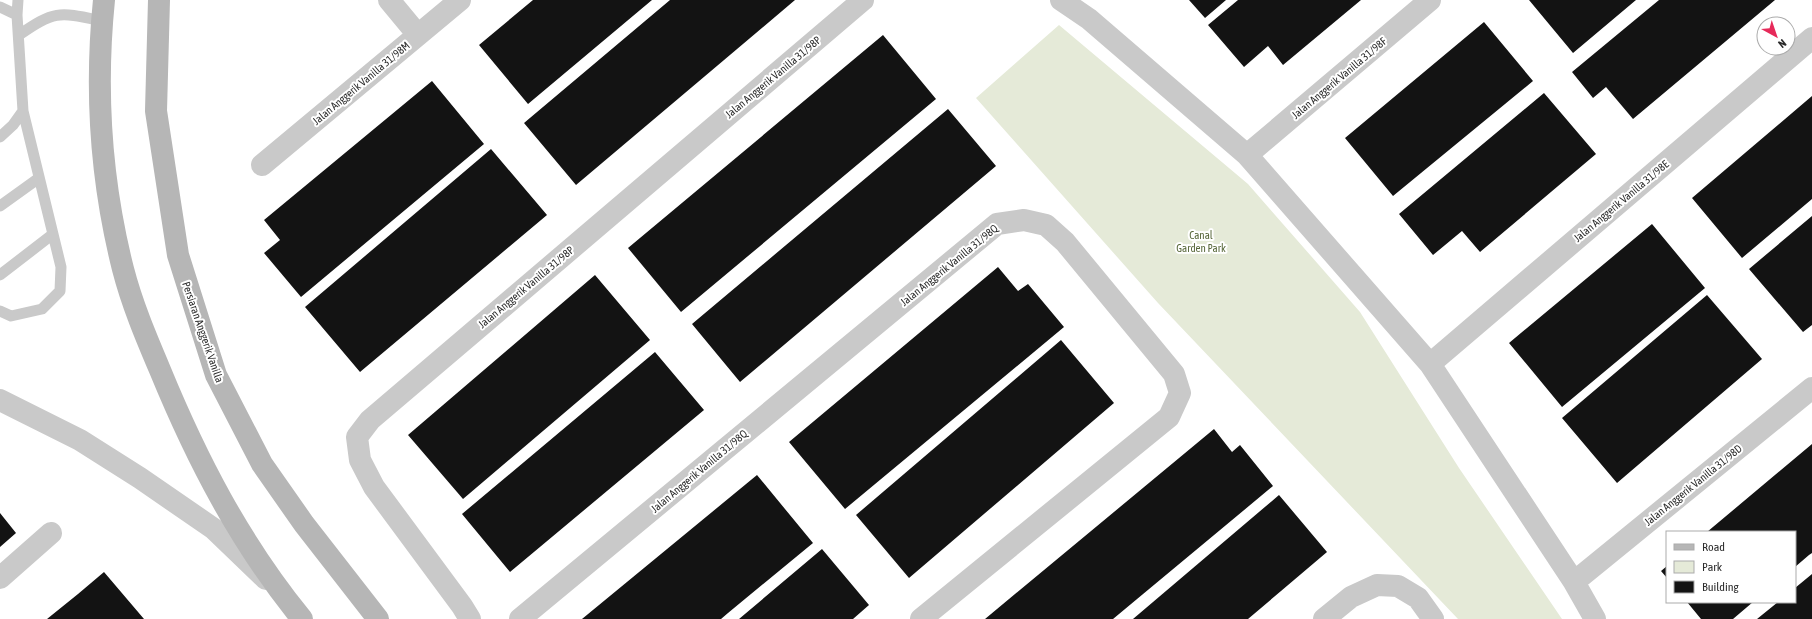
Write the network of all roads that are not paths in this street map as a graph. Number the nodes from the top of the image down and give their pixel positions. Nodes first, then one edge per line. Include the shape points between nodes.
1 (18, 0) edge
2 (159, 0) edge
3 (389, 0) edge
4 (460, 0) edge
5 (863, 0) edge
6 (1061, 0) edge
7 (1430, 0) edge
8 (0, 7) edge
9 (103, 10) edge
10 (17, 15) junction
11 (18, 34) junction
12 (418, 35) junction
13 (1812, 38) edge
14 (23, 111) junction
15 (0, 138) edge
16 (1247, 155) junction
17 (262, 165) dead end
18 (39, 178) junction
19 (0, 206) edge
20 (53, 234) junction
21 (0, 275) edge
22 (0, 311) edge
23 (1430, 364) junction
24 (1812, 388) edge
25 (0, 400) edge
26 (51, 533) dead end
27 (0, 578) edge
28 (1574, 582) junction
29 (283, 595) junction
30 (302, 619) edge
31 (378, 619) edge
32 (470, 619) edge
33 (520, 619) edge
34 (921, 619) edge
35 (1324, 619) edge
36 (1433, 619) edge
37 (1595, 619) edge

1 - 10 lane
2 - 31 main road, Persiaran Anggerik Vanilla via 156,111 176,248 216,375 262,464 304,524
3 - 12 street
4 - 12 street, Jalan Anggerik Vanilla 31/98M
5 - 32 street, Jalan Anggerik Vanilla 31/98P via 370,420 357,437 360,460 374,487
6 - 16 street via 1090,19
7 - 16 street, Jalan Anggerik Vanilla 31/98F
8 - 10 lane
9 - 11 lane via 56,15 41,20
9 - 29 main road via 100,128 113,225 123,270 136,311 176,409 208,478 241,535
10 - 11 lane
11 - 14 lane
12 - 17 street, Jalan Anggerik Vanilla 31/98M
13 - 23 street, Jalan Anggerik Vanilla 31/98E
14 - 15 lane
14 - 18 lane
16 - 23 street
18 - 19 lane
18 - 20 lane
20 - 21 lane
20 - 22 lane via 61,267 60,291 42,310 11,316
23 - 28 street
24 - 28 street, Jalan Anggerik Vanilla 31/98D
25 - 29 street via 80,440 140,478 214,529
26 - 27 street
28 - 37 street
29 - 30 main road
33 - 34 street, Jalan Anggerik Vanilla 31/98Q via 997,224 1024,220 1046,224 1065,242 1174,374 1180,393 1169,417
35 - 36 street via 1351,597 1377,585 1398,586 1418,598

